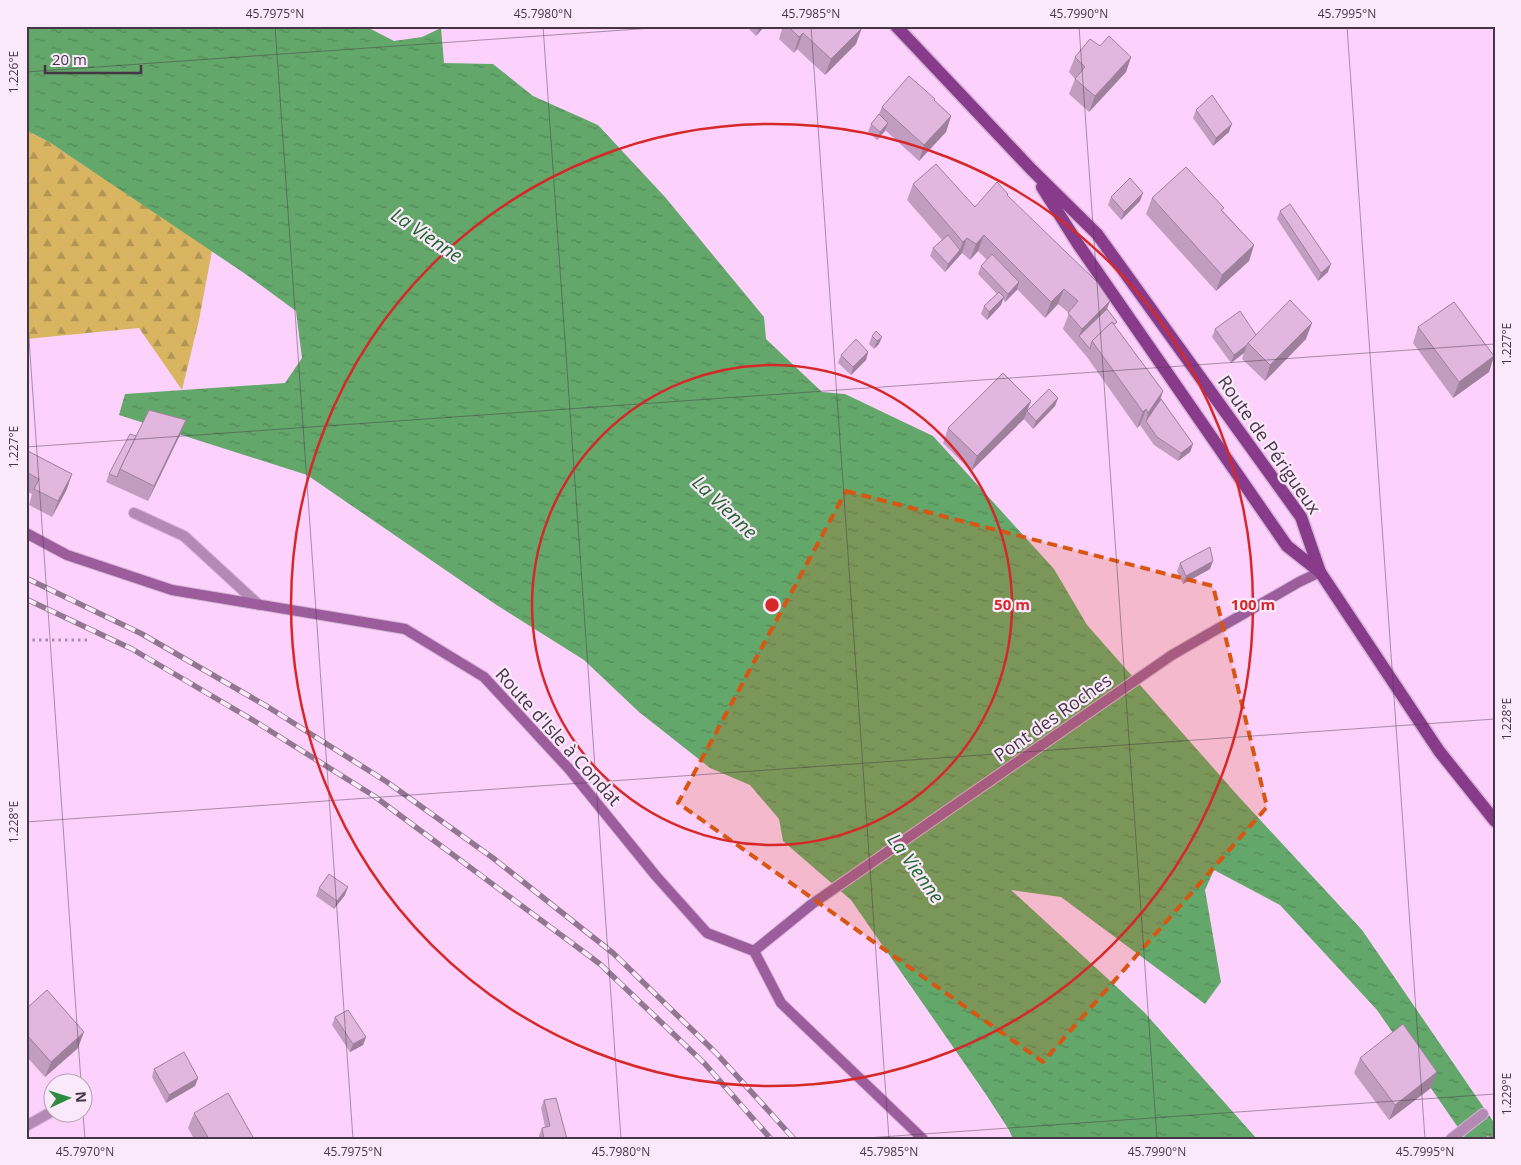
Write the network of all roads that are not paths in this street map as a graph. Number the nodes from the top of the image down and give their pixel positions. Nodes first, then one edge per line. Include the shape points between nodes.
1 (896, 26) edge
2 (1031, 169) junction
3 (134, 513) dead end
4 (26, 533) edge
5 (1320, 572) junction
6 (259, 605) junction
7 (1495, 822) edge
8 (754, 951) junction
9 (1483, 1114) dead end
10 (42, 1117) edge
11 (26, 1126) edge
12 (923, 1139) edge
13 (1451, 1139) edge

1 - 2 main road
2 - 5 main road via 1078,244 1287,546
2 - 5 main road, Route de Périgueux via 1097,234 1302,517
3 - 6 street via 184,536
4 - 6 street, Route d'Isle à Condat via 67,555 172,590
5 - 7 main road via 1440,751
5 - 8 street, Pont des Roches via 1172,655 812,904
6 - 8 street, Route d'Isle à Condat via 405,630 484,677 570,769 656,876 707,933
8 - 12 street via 781,1003
9 - 13 street
10 - 11 street

